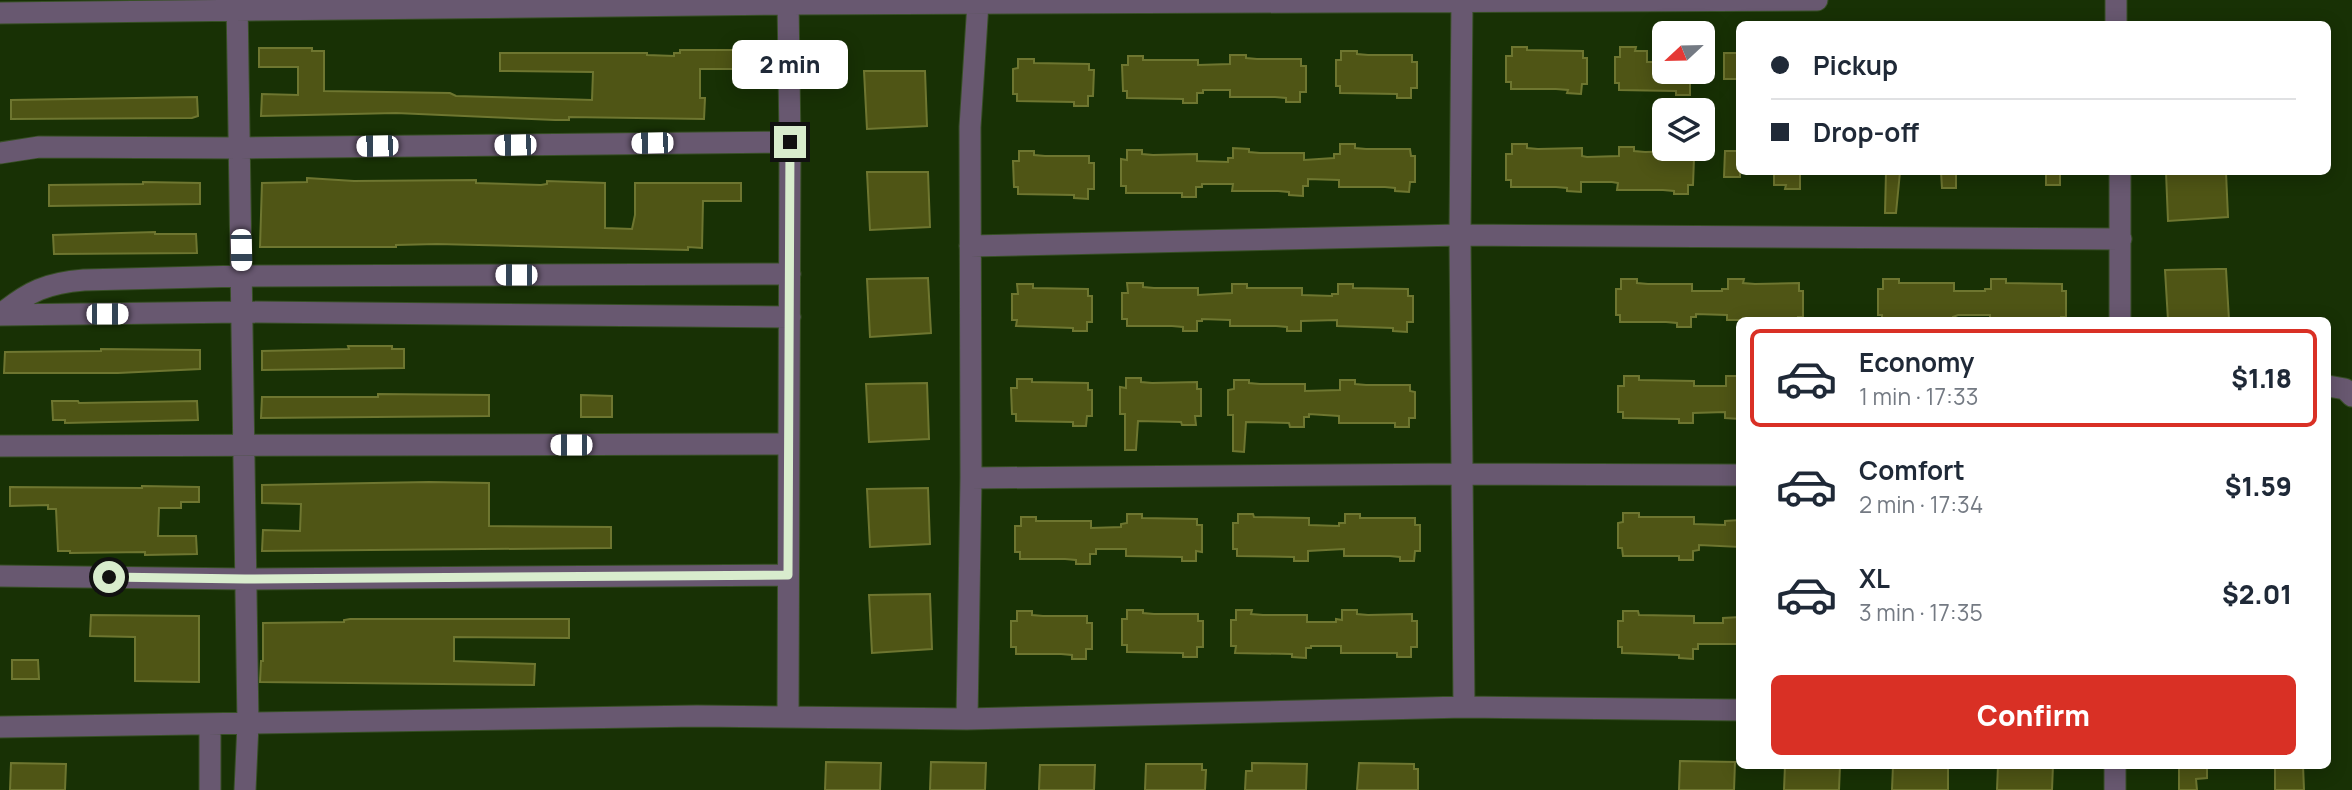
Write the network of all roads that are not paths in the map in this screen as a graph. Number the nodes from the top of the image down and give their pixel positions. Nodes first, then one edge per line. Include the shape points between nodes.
1 (1817, 0) edge
2 (2116, 0) edge
3 (1462, 1) edge
4 (788, 2) edge
5 (978, 3) junction
6 (238, 6) edge
7 (0, 13) edge
8 (2116, 21) edge
9 (790, 142) junction
10 (240, 148) junction
11 (0, 153) edge
12 (2120, 175) edge
13 (1460, 235) junction
14 (2121, 239) junction
15 (970, 246) junction
16 (790, 274) junction
17 (242, 276) junction
18 (242, 312) junction
19 (0, 315) edge
20 (790, 317) junction
21 (2120, 317) edge
22 (2331, 387) edge
23 (2352, 396) edge
24 (789, 444) junction
25 (0, 446) edge
26 (244, 446) junction
27 (1461, 474) junction
28 (1736, 475) edge
29 (971, 478) junction
30 (788, 575) junction
31 (0, 576) edge
32 (245, 579) junction
33 (1464, 707) junction
34 (1736, 710) edge
35 (788, 717) junction
36 (967, 719) junction
37 (247, 723) junction
38 (210, 724) junction
39 (0, 727) edge
40 (2115, 769) edge
41 (210, 790) edge
42 (245, 790) edge
43 (2115, 790) edge

1 - 3 street
2 - 8 street
3 - 5 street
3 - 13 street
4 - 5 street
4 - 6 street
4 - 9 street
5 - 15 street via 970,127
6 - 7 street
6 - 10 street
9 - 10 street
9 - 16 street
10 - 11 street via 39,147
10 - 17 street
12 - 14 street
13 - 14 street
13 - 15 street
13 - 27 street
14 - 21 street
15 - 29 street
16 - 17 street
16 - 20 street
17 - 18 street
17 - 19 street via 60,282 39,288
18 - 19 street
18 - 20 street
18 - 26 street
20 - 24 street
22 - 23 street via 2345,389
24 - 26 street
24 - 30 street
25 - 26 street
26 - 32 street
27 - 28 street
27 - 29 street
27 - 33 street
29 - 36 street
30 - 32 street
30 - 35 street
31 - 32 street
32 - 37 street
33 - 34 street
33 - 36 street
35 - 36 street
35 - 37 street
37 - 38 street
37 - 42 street
38 - 39 street
38 - 41 street
40 - 43 street

